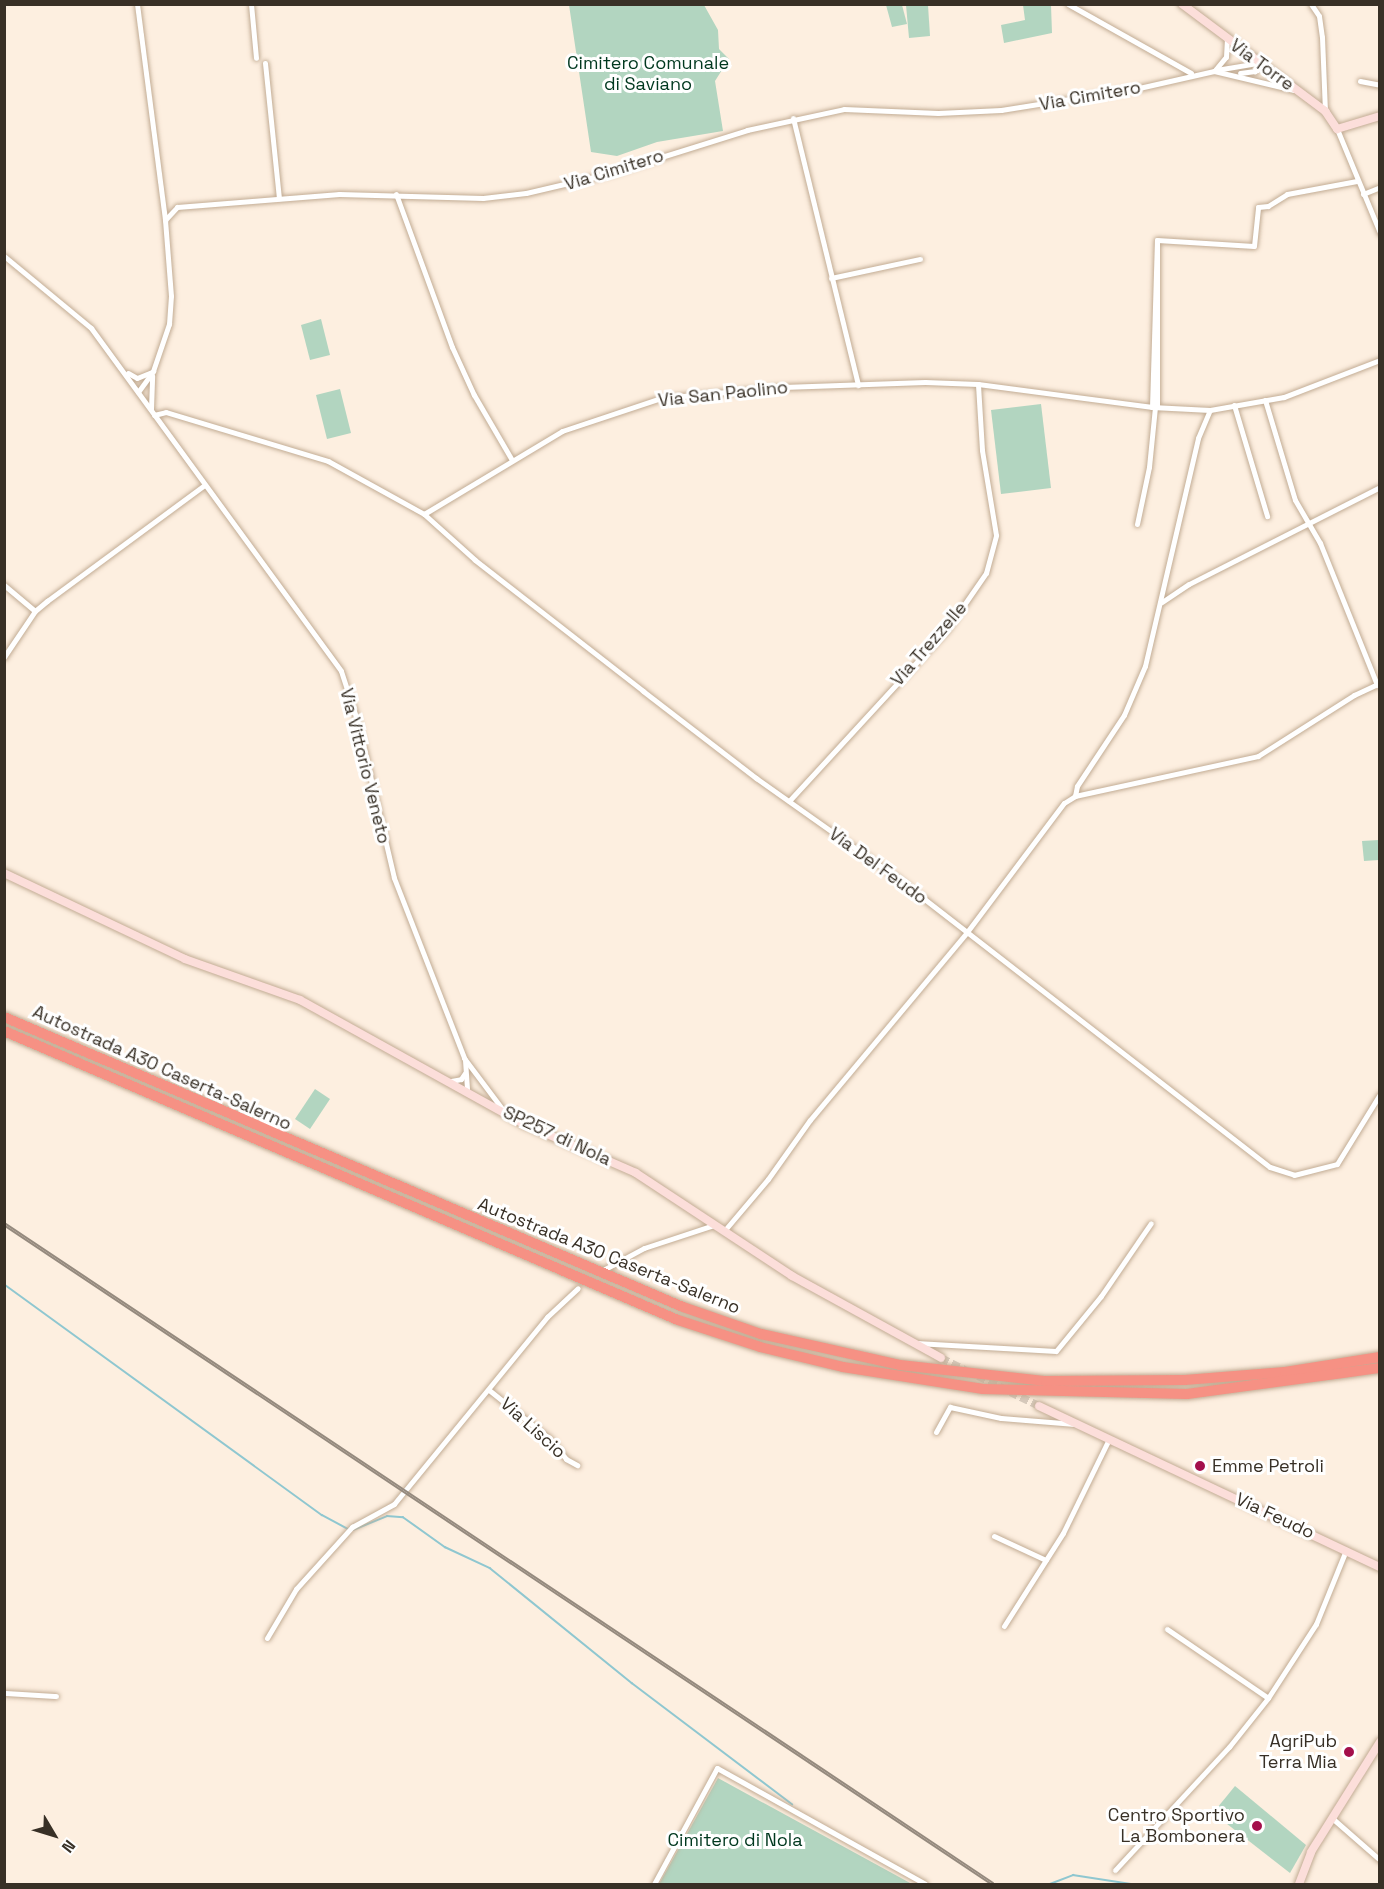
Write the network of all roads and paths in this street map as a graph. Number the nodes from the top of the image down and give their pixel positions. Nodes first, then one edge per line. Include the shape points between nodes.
1 (138, 4) edge
2 (251, 4) edge
3 (1068, 4) edge
4 (1182, 4) edge
5 (1311, 4) edge
6 (1227, 39) junction
7 (256, 58) dead end
8 (266, 63) dead end
9 (1258, 63) junction
10 (1214, 71) junction
11 (1191, 73) junction
12 (1234, 73) junction
13 (1360, 81) dead end
14 (1380, 85) edge
15 (1298, 92) junction
16 (1325, 111) junction
17 (1380, 116) edge
18 (793, 118) junction
19 (1337, 129) junction
20 (1358, 181) junction
21 (1380, 187) edge
22 (396, 194) junction
23 (1363, 194) junction
24 (279, 198) junction
25 (165, 220) junction
26 (1380, 233) edge
27 (4, 256) edge
28 (920, 259) dead end
29 (831, 278) junction
30 (1380, 360) edge
31 (124, 370) junction
32 (153, 371) junction
33 (978, 384) junction
34 (858, 385) junction
35 (138, 392) junction
36 (1264, 400) junction
37 (1234, 405) junction
38 (1155, 407) junction
39 (1210, 410) junction
40 (152, 412) junction
41 (512, 460) junction
42 (202, 486) junction
43 (1380, 487) edge
44 (424, 514) junction
45 (1267, 516) dead end
46 (1137, 525) dead end
47 (1308, 525) junction
48 (4, 585) edge
49 (1162, 602) junction
50 (35, 611) junction
51 (4, 657) edge
52 (1378, 684) edge
53 (1075, 796) junction
54 (789, 801) junction
55 (4, 873) edge
56 (967, 932) junction
57 (4, 1017) edge
58 (4, 1031) edge
59 (464, 1058) junction
60 (465, 1071) junction
61 (451, 1081) junction
62 (467, 1090) junction
63 (1380, 1094) edge
64 (506, 1115) junction
65 (1151, 1223) dead end
66 (714, 1225) junction
67 (724, 1231) junction
68 (605, 1269) dead end
69 (578, 1288) dead end
70 (912, 1343) junction
71 (1380, 1357) edge
72 (940, 1358) tunnel mouth
73 (1380, 1368) edge
74 (489, 1390) junction
75 (1039, 1406) tunnel mouth
76 (1076, 1425) junction
77 (936, 1432) dead end
78 (1109, 1439) junction
79 (577, 1465) dead end
80 (994, 1536) dead end
81 (1346, 1550) junction
82 (1046, 1560) junction
83 (1380, 1567) edge
84 (1004, 1626) dead end
85 (1167, 1629) dead end
86 (267, 1638) dead end
87 (4, 1693) edge
88 (56, 1696) dead end
89 (1268, 1698) junction
90 (1380, 1742) edge
91 (1332, 1818) junction
92 (1380, 1860) edge
93 (1115, 1870) dead end
94 (654, 1884) edge
95 (925, 1884) edge
96 (1299, 1884) edge

1 - 25 street
2 - 7 street
3 - 11 street
4 - 6 street, Via Torre
5 - 16 street via 1322,37
6 - 9 street, Via Torre
6 - 10 street via 1226,57
8 - 24 street
9 - 10 street, Via Cimitero via 1248,61
9 - 12 street, Via Cimitero via 1255,71
9 - 15 street, Via Torre
10 - 11 street, Via Cimitero
10 - 12 street, Via Cimitero
11 - 18 street, Via Cimitero via 1140,88 1001,110 938,113 844,109
12 - 15 street, Via Cimitero
13 - 14 street
15 - 16 street, Via Torre
16 - 19 street, Via Torre
17 - 19 street
18 - 22 street, Via Cimitero via 608,174 526,193 483,198
18 - 29 street
19 - 20 street
20 - 23 street
20 - 38 street via 1287,194 1268,207 1258,207 1254,246 1161,237 1157,242
21 - 23 street
22 - 24 street, Via Cimitero
22 - 41 street via 452,347 474,395
23 - 26 street
24 - 25 street, Via Cimitero via 177,207
25 - 32 street via 170,307 163,346
27 - 31 street, Via Vittorio Veneto via 68,305
28 - 29 street
29 - 34 street
30 - 36 street, Via San Paolino via 1284,397
31 - 32 street via 137,378
31 - 35 street, Via Vittorio Veneto
32 - 35 street
32 - 40 street
33 - 34 street, Via San Paolino
33 - 38 street, Via San Paolino
33 - 54 street, Via Trezzelle via 982,450 996,535 986,573 948,628
34 - 41 street, Via San Paolino via 661,398 562,430
35 - 40 street, Via Vittorio Veneto
36 - 37 street, Via San Paolino
36 - 47 street via 1295,500
37 - 39 street, Via San Paolino
37 - 45 street
38 - 39 street, Via San Paolino
38 - 46 street via 1149,467
39 - 49 street via 1197,438
40 - 42 street, Via Vittorio Veneto
40 - 44 street via 166,412 328,461
41 - 44 street, Via San Paolino
42 - 50 street
42 - 59 street, Via Vittorio Veneto via 341,671 357,720 394,878
43 - 47 street
44 - 54 street via 497,579
47 - 49 street via 1189,584
47 - 52 street via 1320,543
48 - 50 street
49 - 53 street via 1135,694 1077,786
50 - 51 street
52 - 53 street via 1258,756
53 - 56 street via 1054,812
54 - 56 street, Via Del Feudo
55 - 61 street, SP257 di Nola via 156,946 300,1000
56 - 63 street, Via Del Feudo via 1220,1131 1277,1171 1294,1175 1337,1164
56 - 67 street via 810,1120
57 - 71 highway, Autostrada A30 Caserta-Salerno via 661,1298 761,1334 900,1365 1046,1382 1185,1380 1285,1372
58 - 73 highway, Autostrada A30 Caserta-Salerno via 678,1320 832,1364 945,1385 1047,1393 1187,1394
59 - 60 street
59 - 64 street, Via Vittorio Veneto
60 - 61 street via 461,1079
60 - 62 street
61 - 62 street, SP257 di Nola
62 - 64 street, SP257 di Nola
64 - 66 street, SP257 di Nola via 636,1173
65 - 70 street via 1108,1286 1056,1350
66 - 67 street, SP257 di Nola
66 - 68 street via 644,1248
67 - 70 street, SP257 di Nola via 858,1316
69 - 74 street via 547,1317
70 - 72 street, SP257 di Nola
74 - 79 street, Via Liscio
74 - 86 street via 394,1504 352,1527 296,1589
75 - 76 street, Via Feudo
76 - 77 street via 1001,1418 950,1407
76 - 78 street, Via Feudo
78 - 81 street, Via Feudo
78 - 82 street
80 - 82 street
81 - 83 street, Via Feudo
81 - 89 street via 1316,1624
82 - 84 street
85 - 89 street
87 - 88 street
89 - 93 street via 1229,1747
90 - 91 street
91 - 92 street
91 - 96 street via 1311,1852
94 - 95 street via 717,1768

